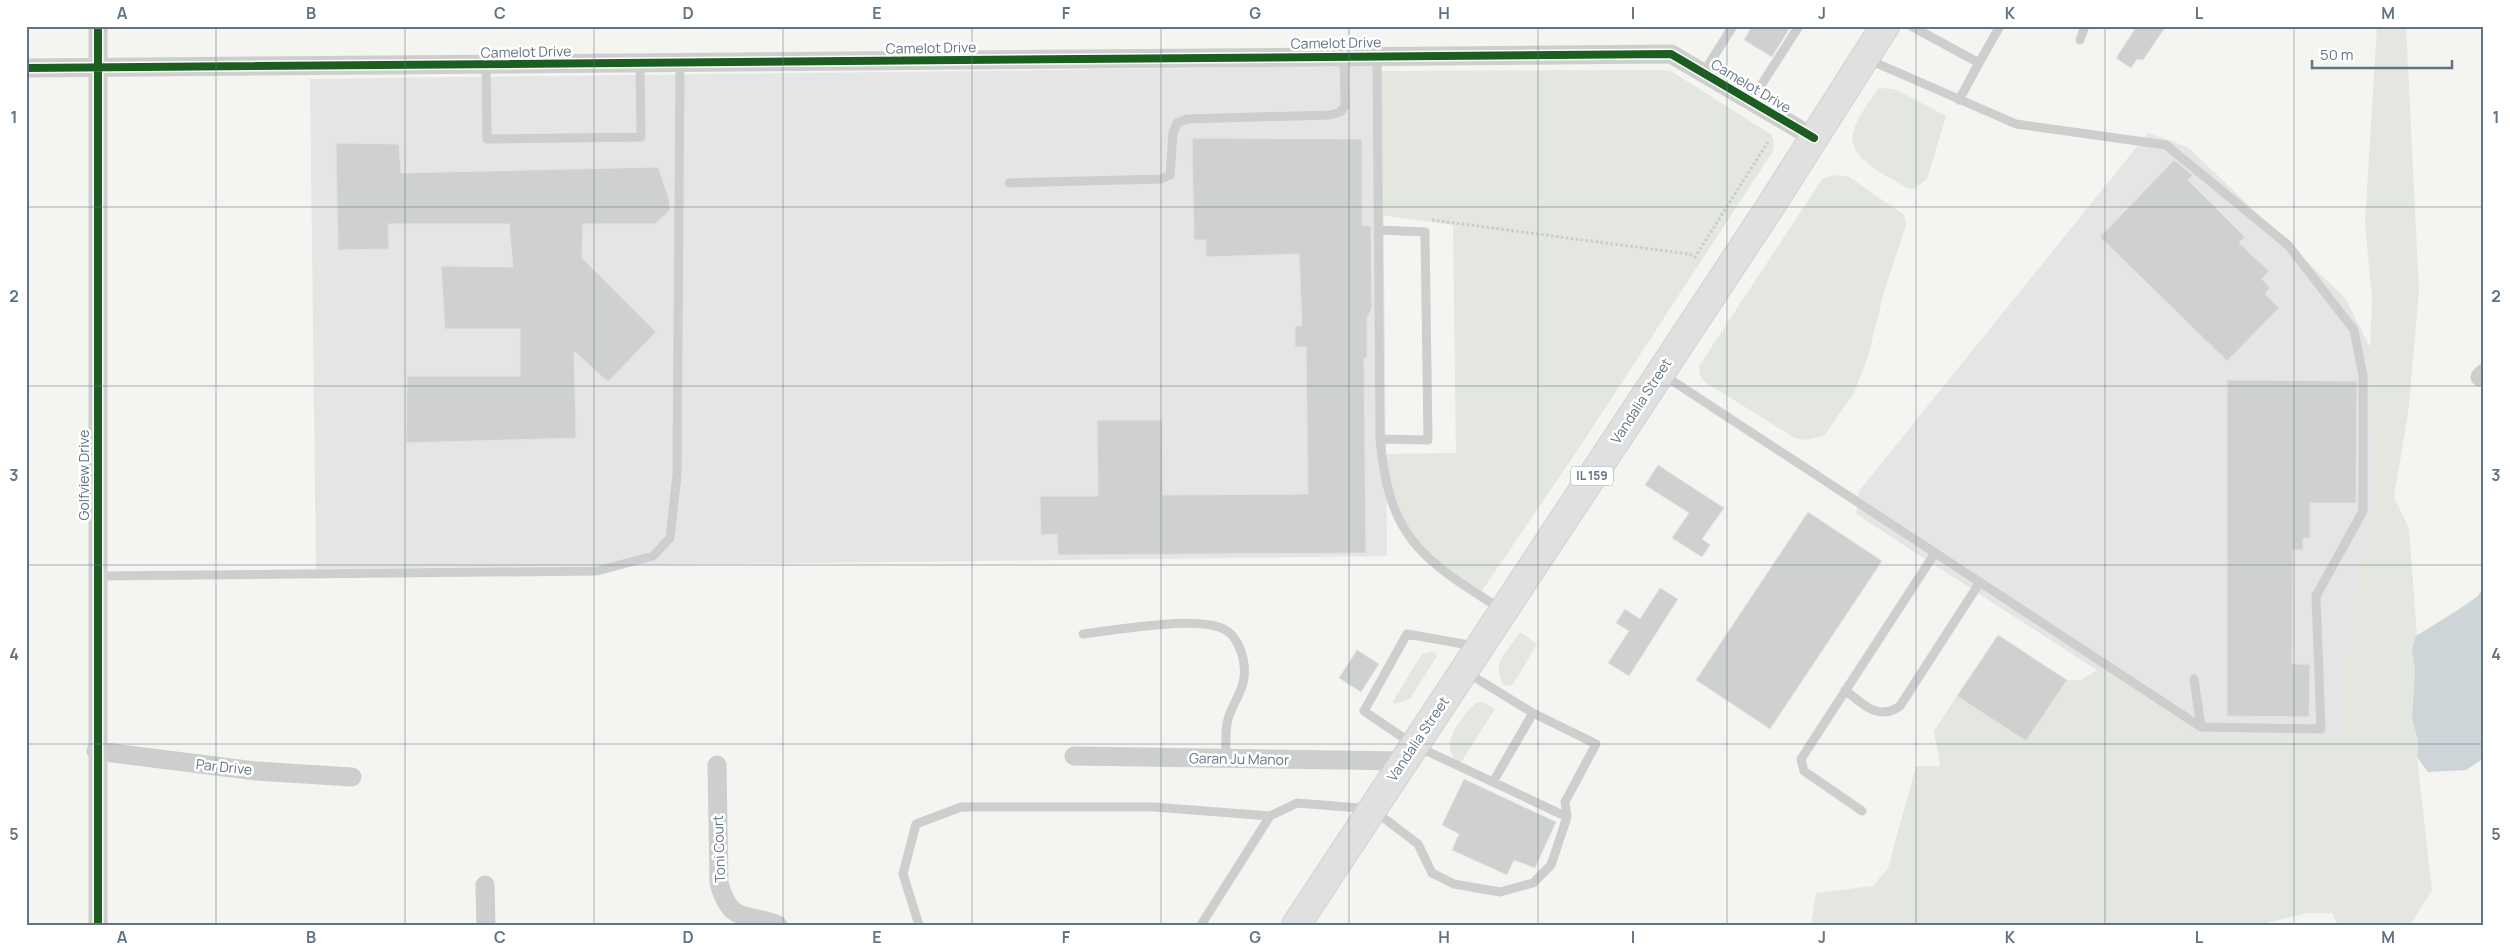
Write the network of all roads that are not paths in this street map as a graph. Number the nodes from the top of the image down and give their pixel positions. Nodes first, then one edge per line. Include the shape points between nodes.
1 (98, 26) edge
2 (1733, 26) edge
3 (1799, 26) edge
4 (1885, 26) edge
5 (1911, 26) edge
6 (2000, 26) edge
7 (2085, 26) edge
8 (2080, 40) dead end
9 (1377, 55) junction
10 (1344, 56) junction
11 (1864, 58) junction
12 (680, 63) junction
13 (1979, 63) junction
14 (640, 64) junction
15 (486, 65) junction
16 (26, 68) edge
17 (98, 68) junction
18 (1704, 72) junction
19 (1959, 100) junction
20 (1751, 101) junction
21 (1814, 138) junction
22 (1009, 183) dead end
23 (1380, 230) junction
24 (1660, 373) junction
25 (1380, 440) junction
26 (1935, 553) junction
27 (97, 576) junction
28 (1980, 582) junction
29 (1504, 610) junction
30 (1083, 634) dead end
31 (1480, 647) junction
32 (1464, 671) junction
33 (2194, 679) dead end
34 (1845, 690) junction
35 (1533, 713) junction
36 (2201, 727) junction
37 (96, 751) junction
38 (1410, 753) junction
39 (1074, 756) dead end
40 (1226, 758) junction
41 (717, 765) dead end
42 (352, 777) dead end
43 (1493, 782) junction
44 (1372, 809) junction
45 (1862, 810) dead end
46 (1270, 816) junction
47 (1567, 817) junction
48 (485, 885) dead end
49 (98, 925) edge
50 (486, 925) edge
51 (778, 925) edge
52 (919, 925) edge
53 (1202, 925) edge
54 (1296, 925) edge

1 - 17 street, Golfview Drive
2 - 18 lane
3 - 20 lane
4 - 11 main road, Vandalia Street / IL 159
5 - 13 lane
6 - 13 lane
7 - 8 lane
9 - 10 street, Camelot Drive
9 - 18 street, Camelot Drive via 1671,54
9 - 23 lane
10 - 12 street, Camelot Drive
10 - 22 lane via 1345,106 1340,112 1330,115 1187,119 1177,123 1173,133 1170,174 1161,179
11 - 19 lane
11 - 21 main road, Vandalia Street / IL 159
12 - 14 street, Camelot Drive
12 - 27 lane via 676,476 670,538 653,556 597,571
13 - 19 lane
14 - 15 street, Camelot Drive
14 - 15 lane via 641,137 487,140
15 - 17 street, Camelot Drive
16 - 17 street, Camelot Drive
17 - 27 street, Golfview Drive
18 - 20 street, Camelot Drive
19 - 36 lane via 2016,124 2166,145 2288,245 2354,330 2363,376 2363,511 2316,596 2321,729
20 - 21 street, Camelot Drive
21 - 24 main road, Vandalia Street / IL 159
23 - 25 lane
23 - 25 lane via 1425,232 1428,440
24 - 26 lane
24 - 29 main road, Vandalia Street / IL 159
25 - 29 lane via 1389,494 1405,532 1434,565
26 - 28 lane
26 - 34 lane
27 - 37 street, Golfview Drive
28 - 34 lane via 1900,706 1879,713
28 - 36 lane
29 - 31 main road, Vandalia Street / IL 159
30 - 40 lane via 1173,624 1220,627 1232,637 1241,651 1244,667 1240,693 1226,723
31 - 32 main road, Vandalia Street / IL 159
31 - 38 lane via 1407,634 1364,711
32 - 35 lane
32 - 38 main road, Vandalia Street / IL 159
33 - 36 lane
34 - 45 lane via 1801,759 1804,771
35 - 43 lane
35 - 47 lane via 1596,744 1565,802
37 - 42 street, Par Drive via 256,770
37 - 49 street, Golfview Drive
38 - 40 street, Garan Ju Manor
38 - 43 lane
38 - 44 main road, Vandalia Street / IL 159
39 - 40 street, Garan Ju Manor
41 - 51 street, Toni Court via 721,891 739,916
43 - 47 lane
44 - 46 lane via 1297,803
44 - 47 lane via 1418,844 1432,873 1454,884 1500,892 1533,884 1551,865
44 - 54 main road, Vandalia Street / IL 159
46 - 52 lane via 1154,807 960,806 916,824 903,874
46 - 53 lane
48 - 50 street

